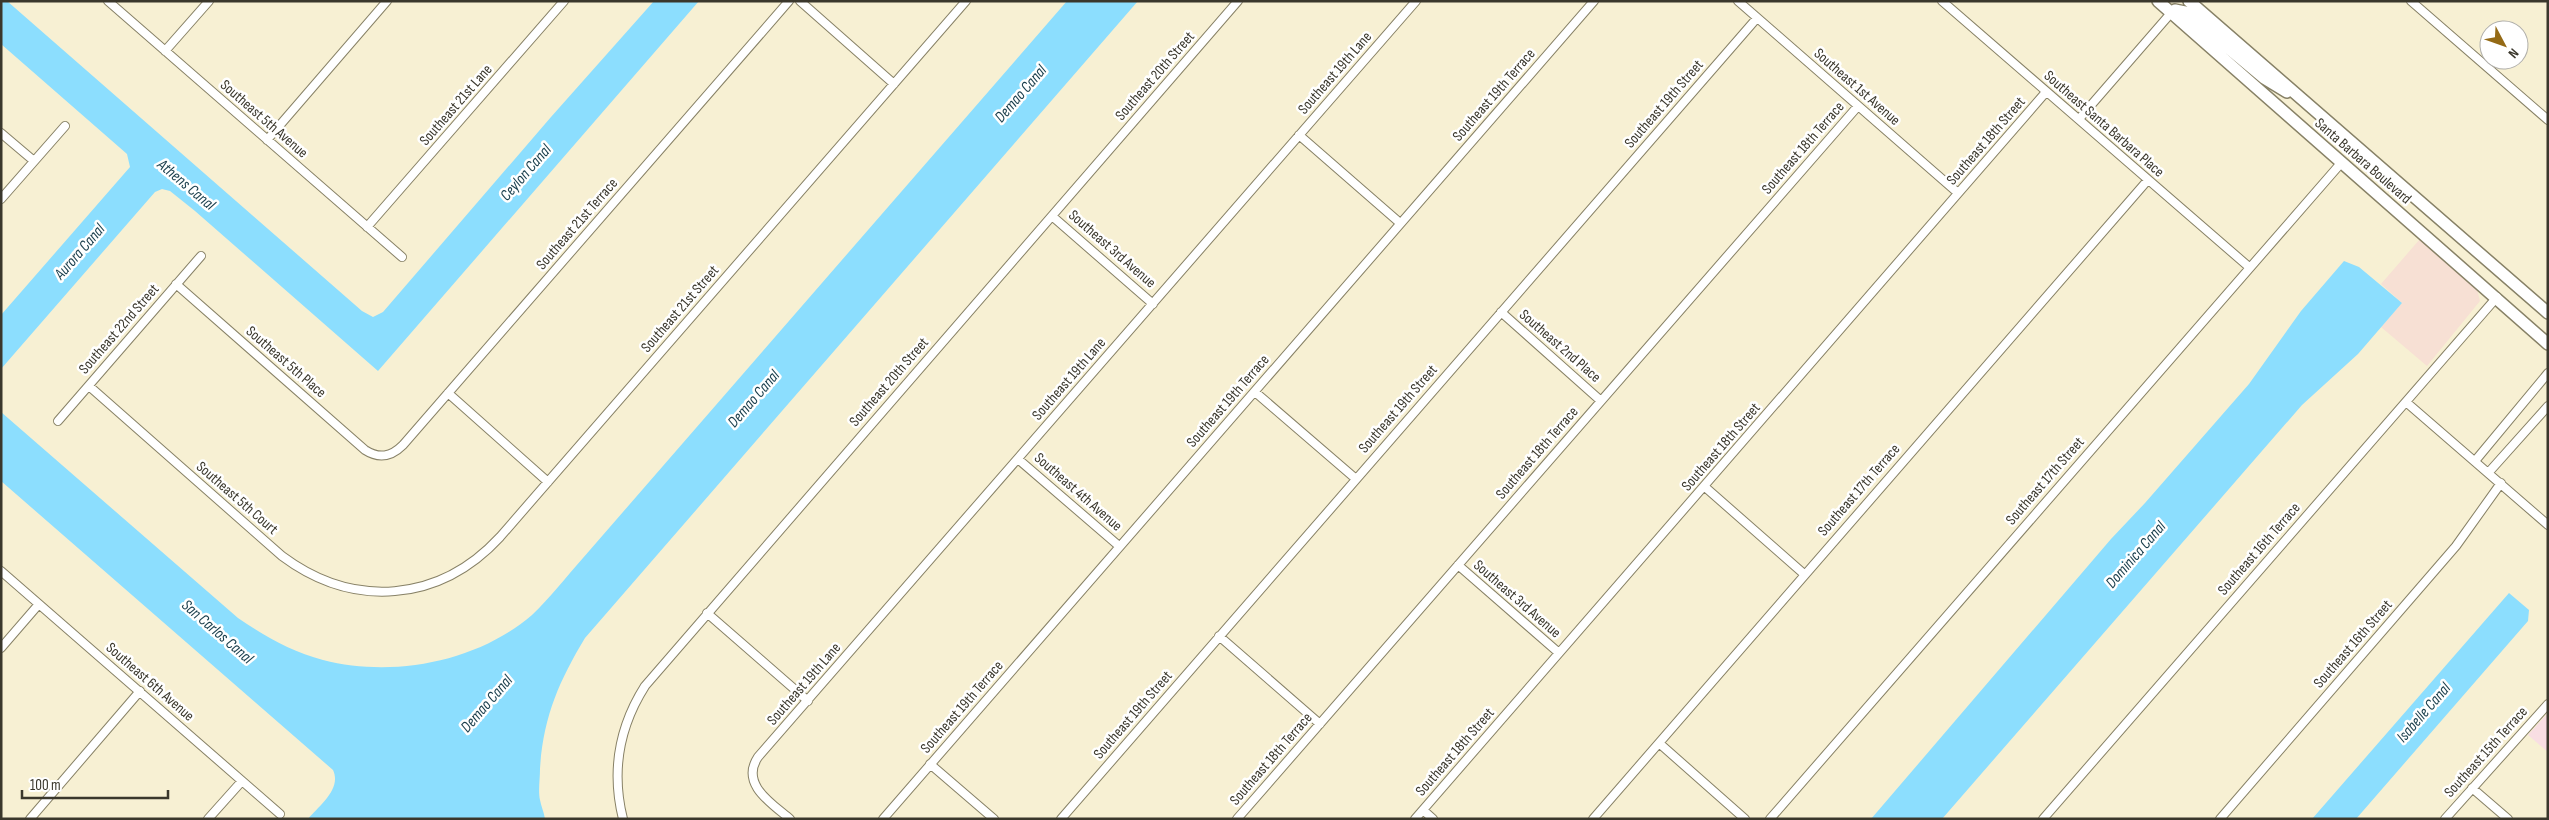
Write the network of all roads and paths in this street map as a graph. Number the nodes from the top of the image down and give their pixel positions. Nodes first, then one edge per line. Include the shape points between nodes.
1 (108, 1) edge
2 (209, 1) edge
3 (387, 1) edge
4 (564, 1) edge
5 (789, 1) edge
6 (800, 1) edge
7 (966, 1) edge
8 (1238, 1) edge
9 (1416, 1) edge
10 (1594, 1) edge
11 (1738, 1) edge
12 (1942, 1) edge
13 (2158, 1) edge
14 (2190, 1) edge
15 (2412, 1) edge
16 (2171, 13) junction
17 (1757, 18) junction
18 (165, 51) junction
19 (894, 84) junction
20 (2046, 92) junction
21 (2304, 101) junction
22 (1858, 106) junction
23 (2079, 119) junction
24 (2548, 120) edge
25 (65, 126) dead end
26 (1, 134) edge
27 (1299, 136) junction
28 (267, 140) junction
29 (34, 161) junction
30 (2342, 162) junction
31 (2147, 181) junction
32 (1958, 193) junction
33 (1, 199) edge
34 (1052, 216) junction
35 (1400, 223) junction
36 (367, 227) junction
37 (201, 256) dead end
38 (402, 257) dead end
39 (2249, 267) junction
40 (176, 284) junction
41 (2496, 297) junction
42 (1153, 304) junction
43 (1501, 312) junction
44 (2548, 313) edge
45 (2548, 344) edge
46 (2548, 373) edge
47 (88, 386) junction
48 (1256, 392) junction
49 (448, 393) junction
50 (1601, 401) junction
51 (2406, 402) junction
52 (2548, 406) edge
53 (58, 421) dead end
54 (381, 456) joint
55 (1018, 459) junction
56 (2475, 461) junction
57 (2488, 472) junction
58 (1356, 479) junction
59 (548, 482) junction
60 (2501, 483) junction
61 (1704, 487) junction
62 (2548, 525) edge
63 (1119, 546) junction
64 (1458, 565) junction
65 (1, 571) edge
66 (1804, 574) junction
67 (388, 592) joint
68 (39, 604) junction
69 (706, 613) junction
70 (1219, 636) junction
71 (1, 648) edge
72 (1559, 653) junction
73 (140, 691) junction
74 (808, 701) junction
75 (2548, 704) edge
76 (1320, 724) junction
77 (1659, 743) junction
78 (930, 764) junction
79 (242, 781) junction
80 (2472, 788) junction
81 (1423, 810) junction
82 (280, 814) dead end
83 (30, 819) edge
84 (208, 819) edge
85 (623, 819) edge
86 (790, 819) edge
87 (883, 819) edge
88 (994, 819) edge
89 (1061, 819) edge
90 (1237, 819) edge
91 (1415, 819) edge
92 (1433, 819) edge
93 (1593, 819) edge
94 (1746, 819) edge
95 (1770, 819) edge
96 (2042, 819) edge
97 (2220, 819) edge
98 (2445, 819) edge
99 (2508, 819) edge

1 - 18 street, Southeast 5th Avenue
2 - 18 street
3 - 28 street
4 - 36 street, Southeast 21st Lane
5 - 49 street, Southeast 21st Terrace
6 - 19 street
7 - 19 street, Southeast 21st Street
8 - 34 street, Southeast 20th Street
9 - 27 street, Southeast 19th Lane
10 - 35 street, Southeast 19th Terrace
11 - 17 street, Southeast 1st Avenue
12 - 20 street, Southeast Santa Barbara Place
13 - 16 main road, Santa Barbara Boulevard
14 - 21 main road, Santa Barbara Boulevard
15 - 24 street
16 - 21 main road via 2175,10 2185,12 2264,78
16 - 23 street
16 - 30 main road, Santa Barbara Boulevard
17 - 22 street, Southeast 1st Avenue
17 - 43 street, Southeast 19th Street
18 - 28 street, Southeast 5th Avenue
19 - 59 street, Southeast 21st Street
20 - 23 street, Southeast Santa Barbara Place
20 - 32 street, Southeast 18th Street
21 - 44 main road, Santa Barbara Boulevard
22 - 32 street, Southeast 1st Avenue
22 - 50 street, Southeast 18th Terrace
23 - 31 street, Southeast Santa Barbara Place
25 - 29 street
26 - 29 street
27 - 35 street
27 - 42 street, Southeast 19th Lane
28 - 36 street, Southeast 5th Avenue
29 - 33 street
30 - 39 street, Southeast 17th Street
30 - 41 main road, Santa Barbara Boulevard
31 - 39 street, Southeast Santa Barbara Place
31 - 66 street, Southeast 17th Terrace
32 - 61 street, Southeast 18th Street
34 - 42 street, Southeast 3rd Avenue
34 - 69 street, Southeast 20th Street
35 - 48 street, Southeast 19th Terrace
36 - 38 street, Southeast 5th Avenue
37 - 40 street, Southeast 22nd Street
39 - 95 street, Southeast 17th Street
40 - 47 street, Southeast 22nd Street
40 - 54 street, Southeast 5th Place via 366,450
41 - 45 main road, Santa Barbara Boulevard
41 - 51 street, Southeast 16th Terrace
42 - 55 street, Southeast 19th Lane
43 - 50 street, Southeast 2nd Place
43 - 58 street, Southeast 19th Street
46 - 56 street
47 - 53 street, Southeast 22nd Street
47 - 67 street, Southeast 5th Court via 295,566 332,585
48 - 58 street
48 - 63 street, Southeast 19th Terrace
49 - 54 street, Southeast 21st Terrace via 398,450
49 - 59 street
50 - 64 street, Southeast 18th Terrace
51 - 56 street
51 - 96 street, Southeast 16th Terrace
52 - 57 street
55 - 63 street, Southeast 4th Avenue
55 - 74 street, Southeast 19th Lane
56 - 57 street
57 - 60 street
58 - 70 street, Southeast 19th Street
59 - 67 street, Southeast 21st Street via 476,560 432,584
60 - 62 street
60 - 97 street, Southeast 16th Street via 2450,553
61 - 66 street
61 - 72 street, Southeast 18th Street
63 - 78 street, Southeast 19th Terrace
64 - 72 street, Southeast 3rd Avenue
64 - 76 street, Southeast 18th Terrace
65 - 68 street, Southeast 6th Avenue
66 - 77 street, Southeast 17th Terrace
68 - 71 street
68 - 73 street, Southeast 6th Avenue
69 - 74 street
69 - 85 street, Southeast 20th Street via 653,675 631,709 617,764
70 - 76 street
70 - 89 street, Southeast 19th Street
72 - 81 street, Southeast 18th Street
73 - 79 street, Southeast 6th Avenue
73 - 83 street
74 - 86 street, Southeast 19th Lane via 757,759 752,770 752,778 761,794
75 - 80 street, Southeast 15th Terrace
76 - 90 street, Southeast 18th Terrace
77 - 93 street, Southeast 17th Terrace
77 - 94 street
78 - 87 street, Southeast 19th Terrace
78 - 88 street
79 - 82 street, Southeast 6th Avenue
79 - 84 street
80 - 98 street, Southeast 15th Terrace
80 - 99 street
81 - 91 street, Southeast 18th Street
81 - 92 street

